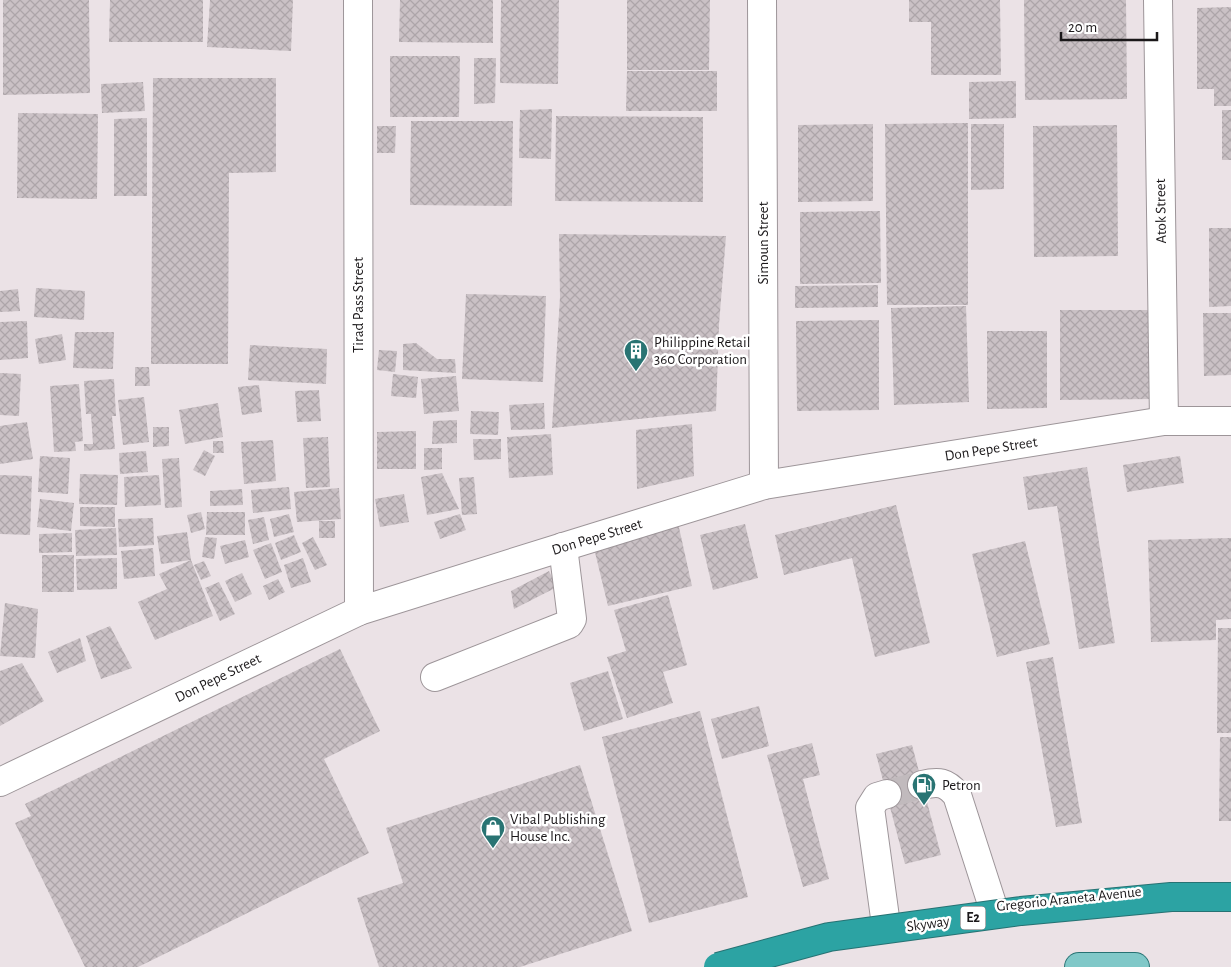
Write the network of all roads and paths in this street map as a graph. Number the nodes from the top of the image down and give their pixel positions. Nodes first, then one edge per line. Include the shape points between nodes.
1 (358, 0) edge
2 (762, 0) edge
3 (1158, 0) edge
4 (1164, 421) junction
5 (1231, 421) edge
6 (764, 485) junction
7 (563, 547) junction
8 (359, 611) junction
9 (435, 677) dead end
10 (0, 782) edge
11 (922, 785) tunnel mouth
12 (886, 794) tunnel mouth
13 (1231, 886) edge
14 (1231, 897) edge
15 (993, 907) junction
16 (886, 925) junction
17 (718, 967) edge
18 (735, 967) edge
19 (1079, 967) edge
20 (1135, 967) edge

1 - 8 street, Tirad Pass Street
2 - 6 street, Simoun Street
3 - 4 street, Atok Street
4 - 5 street, Don Pepe Street
4 - 6 street, Don Pepe Street
6 - 7 street, Don Pepe Street
7 - 8 street, Don Pepe Street
7 - 9 street via 572,619 569,624
8 - 10 street, Don Pepe Street
11 - 15 street via 939,781 958,795
12 - 16 street via 877,797 870,808
13 - 15 main road, Gregorio Araneta Avenue via 1111,892
14 - 17 highway, Skyway / E2, bridge via 1171,897 1040,909 829,937
15 - 16 main road, Gregorio Araneta Avenue
16 - 18 main road, Gregorio Araneta Avenue
19 - 20 main road

